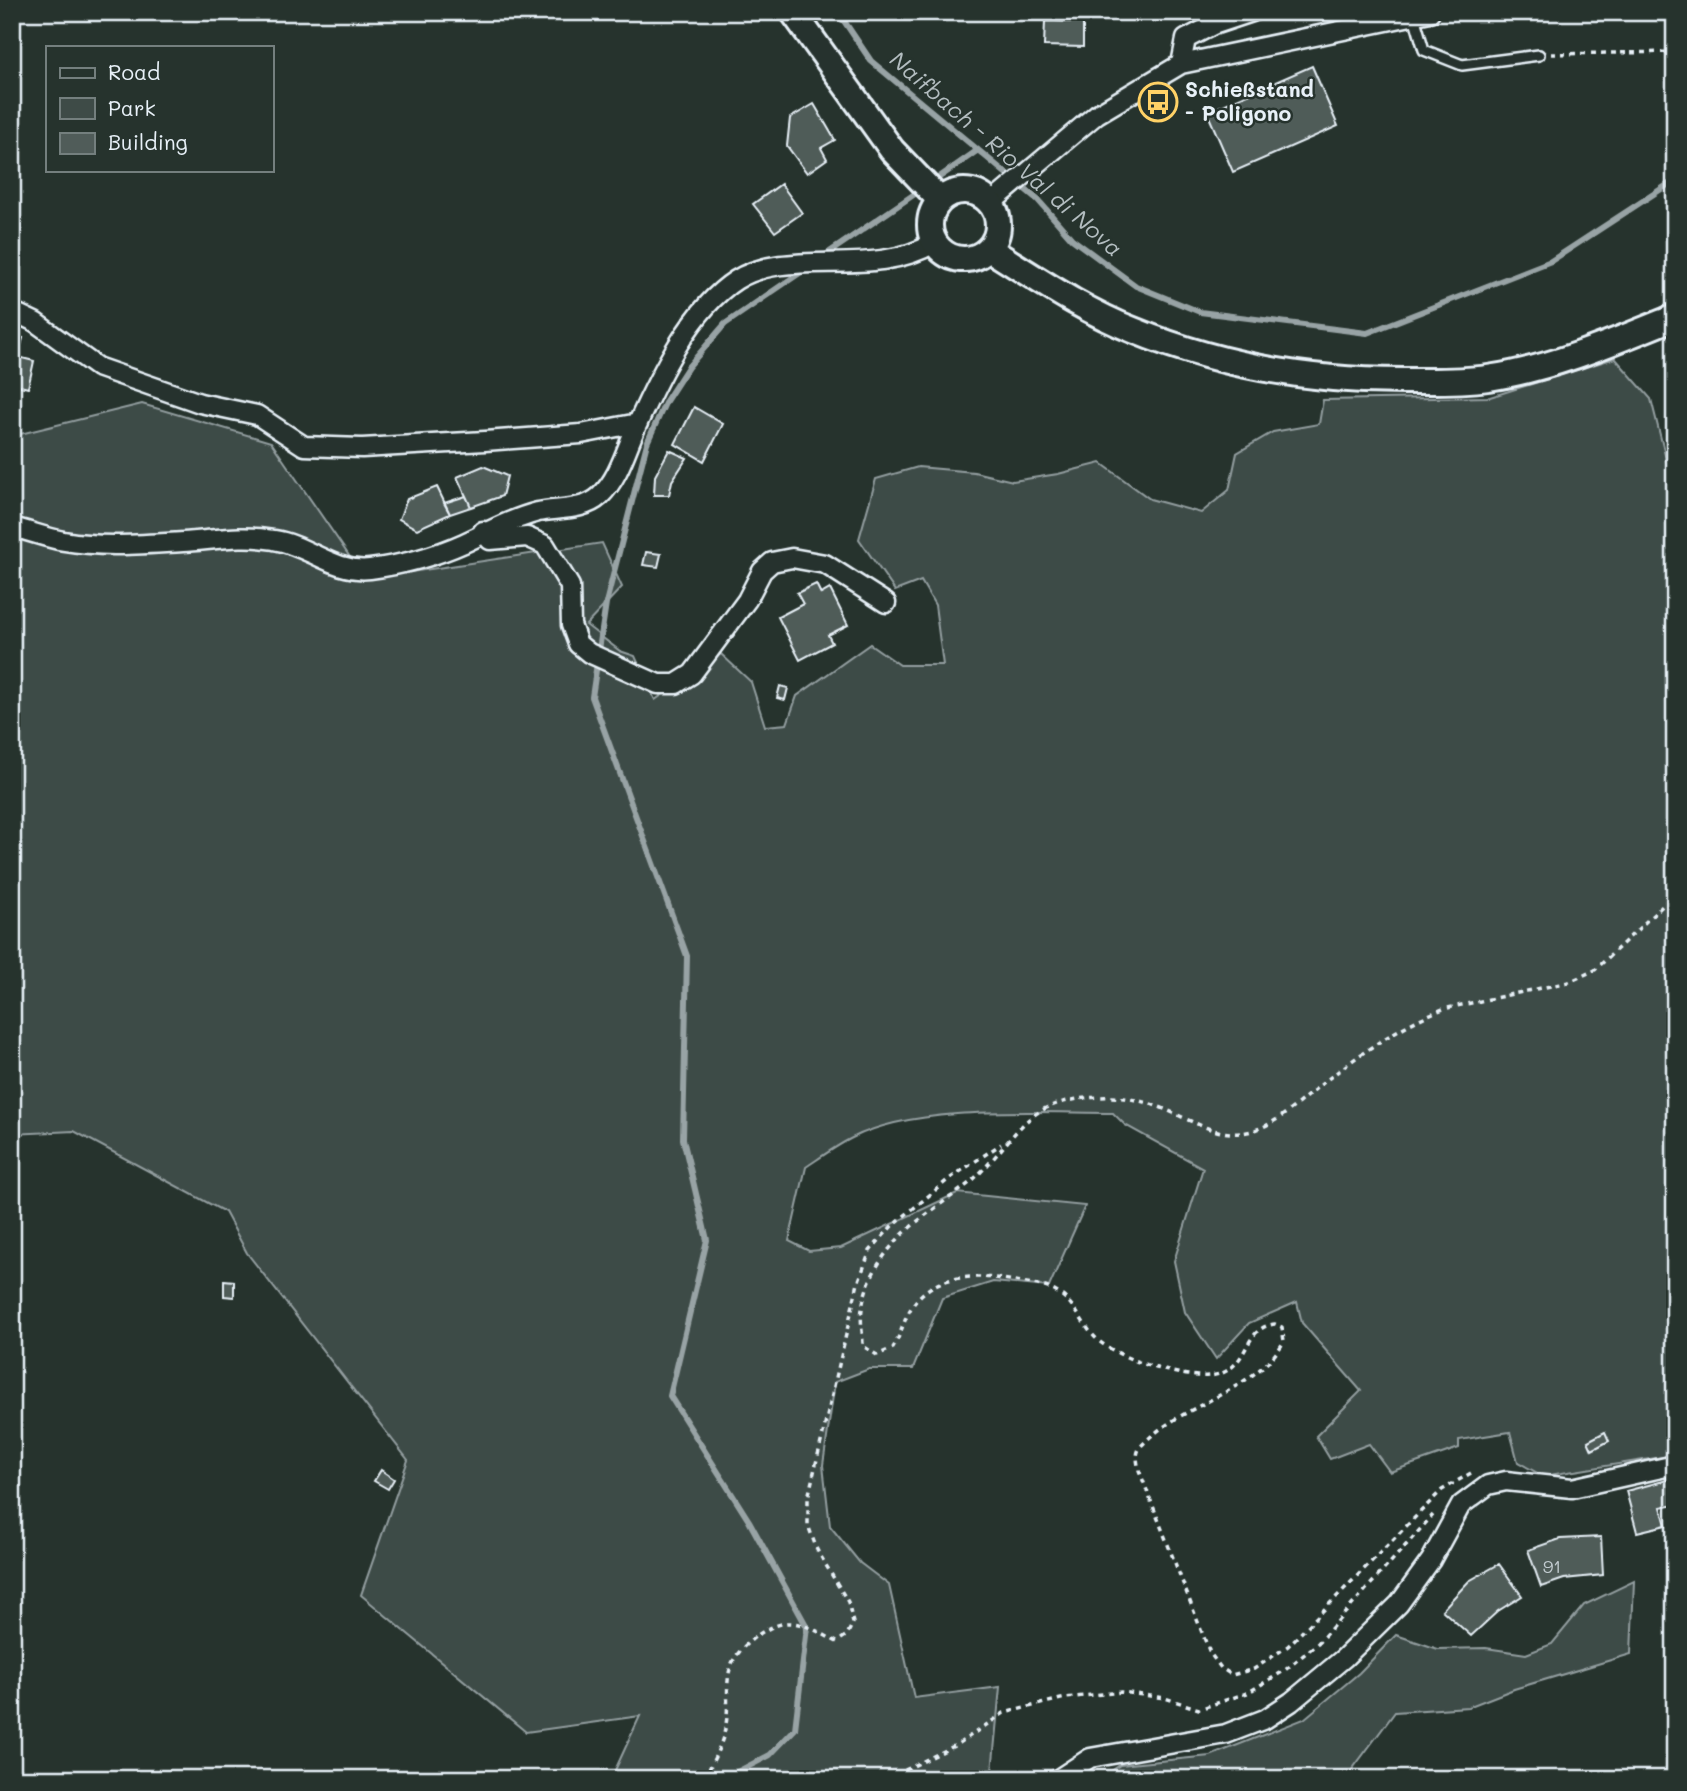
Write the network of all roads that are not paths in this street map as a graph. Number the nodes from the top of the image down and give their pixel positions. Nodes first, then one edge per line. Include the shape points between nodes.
1 (793, 12) edge
2 (1252, 12) edge
3 (1422, 14) edge
4 (1539, 55) road end
5 (1181, 64) junction
6 (929, 191) junction
7 (999, 196) junction
8 (934, 243) junction
9 (989, 249) junction
10 (12, 311) edge
11 (1675, 317) edge
12 (638, 423) junction
13 (12, 527) edge
14 (483, 531) junction
15 (886, 603) dead end
16 (1675, 1465) edge
17 (1058, 1779) edge

1 - 6 main road via 892,150
2 - 5 street via 1186,39
3 - 4 lane via 1424,50 1462,65
3 - 5 street
5 - 7 street via 1097,114
6 - 7 main road
6 - 8 main road
7 - 9 main road via 998,231
8 - 9 main road via 960,260
8 - 12 street via 902,259 768,267 739,278 692,321
9 - 11 main road via 1131,330 1204,356 1270,372 1338,381 1488,378 1556,361
10 - 12 street via 36,322 97,367 200,403 257,415 304,446 362,448 485,441 581,434
12 - 14 street via 619,470 599,497 581,506 538,512
13 - 14 street via 64,541 127,545 231,536 274,540 297,545 349,569 436,555
14 - 15 street via 490,540 527,537 545,545 570,586 571,625 578,644 658,684 676,684 692,674 772,562 792,558 825,564
16 - 17 street via 1572,1488 1506,1481 1488,1485 1461,1505 1432,1560 1399,1604 1291,1702 1226,1734 1090,1758

